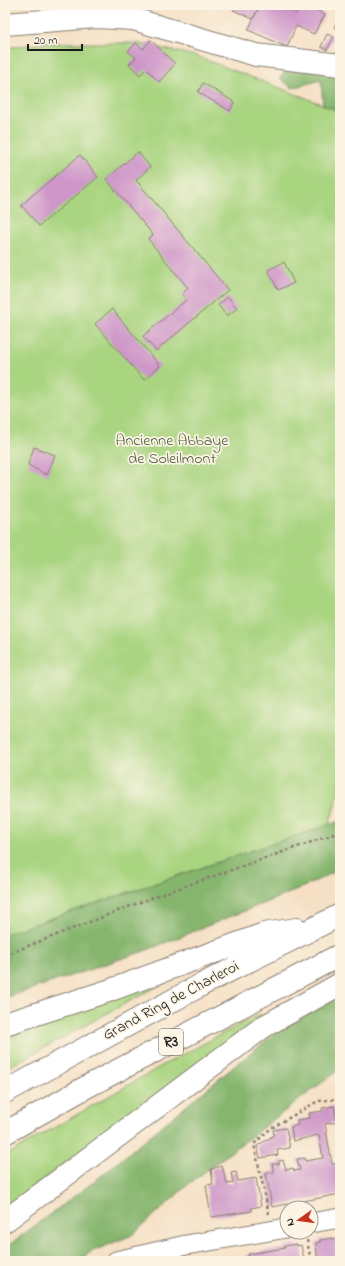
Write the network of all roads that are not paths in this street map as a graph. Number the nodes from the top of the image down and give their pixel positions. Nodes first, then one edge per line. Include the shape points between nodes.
1 (5, 23) edge
2 (340, 65) edge
3 (340, 915) edge
4 (316, 926) junction
5 (340, 955) edge
6 (340, 984) edge
7 (5, 1024) edge
8 (5, 1092) edge
9 (5, 1133) edge
10 (340, 1218) edge
11 (5, 1221) edge
12 (319, 1227) edge
13 (279, 1229) edge
14 (118, 1261) edge

1 - 2 main road via 96,17 133,19 256,55
3 - 4 main road, Grand Ring de Charleroi / R3
4 - 7 main road via 264,934 108,991
4 - 8 main road, Grand Ring de Charleroi / R3 via 200,985
5 - 9 main road, R3 via 123,1068
6 - 11 main road via 263,1027
10 - 12 street
13 - 14 street via 186,1245

